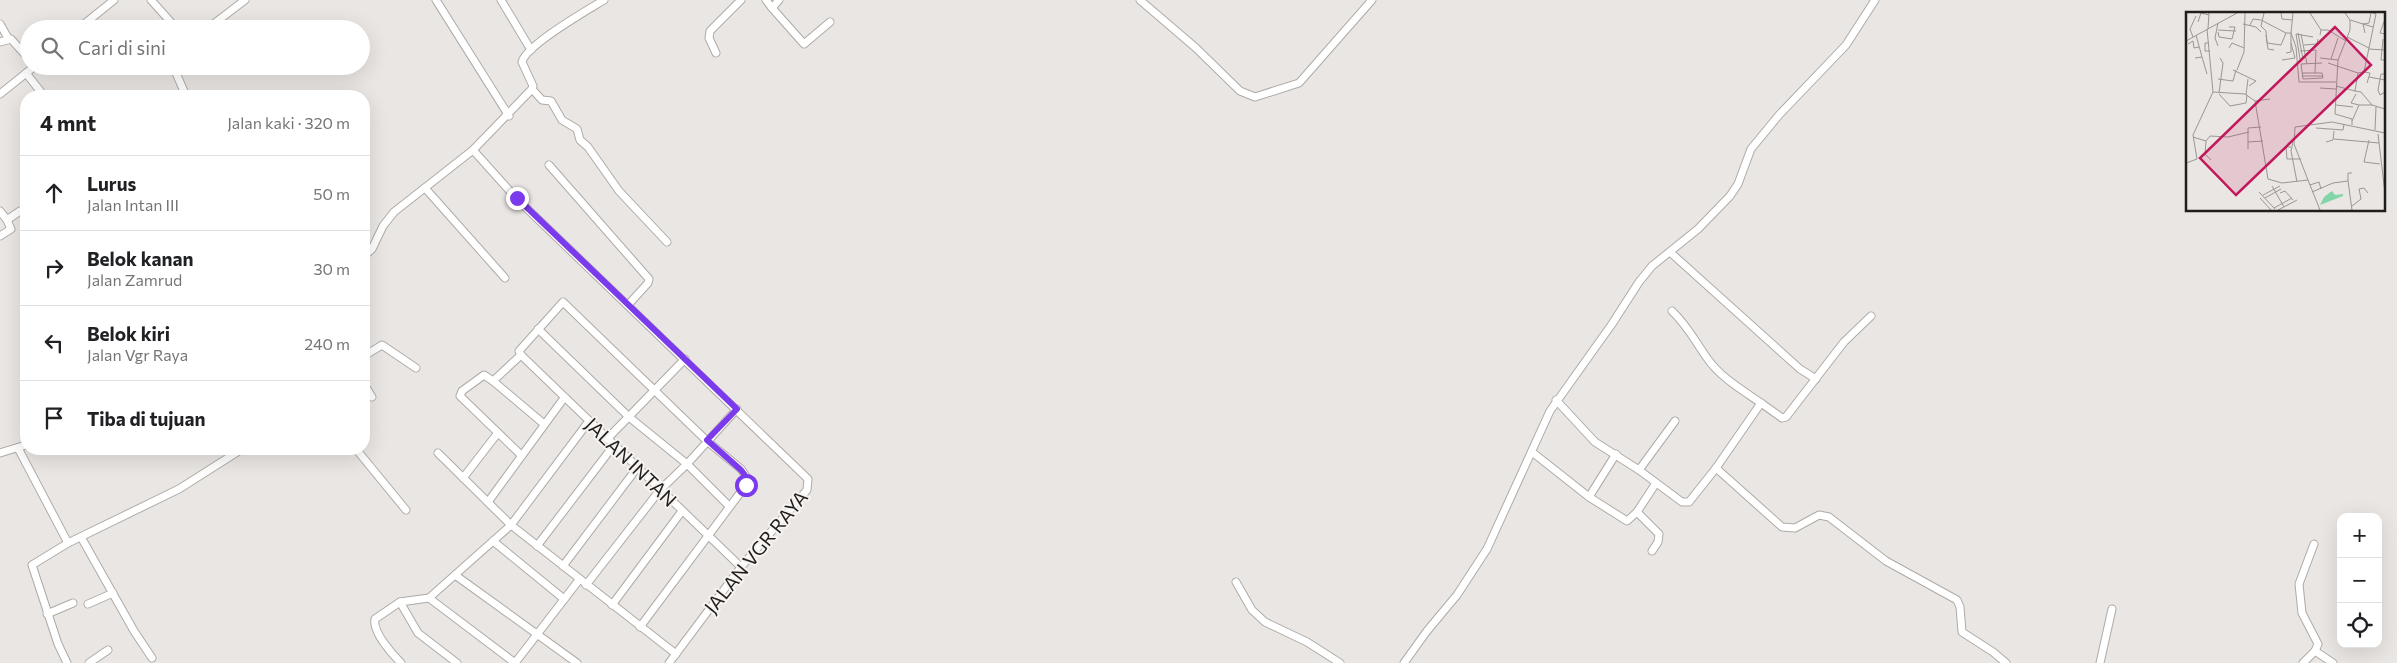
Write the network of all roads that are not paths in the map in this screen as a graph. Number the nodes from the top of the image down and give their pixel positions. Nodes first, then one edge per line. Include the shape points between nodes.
1 (114, 0) edge
2 (151, 0) edge
3 (245, 0) edge
4 (436, 0) edge
5 (501, 0) edge
6 (604, 0) edge
7 (741, 0) edge
8 (766, 0) edge
9 (779, 0) edge
10 (1140, 0) edge
11 (1372, 0) edge
12 (1875, 0) edge
13 (772, 8) junction
14 (89, 20) edge
15 (169, 20) edge
16 (219, 20) edge
17 (830, 22) dead end
18 (0, 24) edge
19 (8, 38) junction
20 (0, 42) edge
21 (20, 48) edge
22 (531, 50) junction
23 (716, 53) dead end
24 (25, 75) edge
25 (27, 75) edge
26 (177, 75) edge
27 (532, 89) junction
28 (39, 90) edge
29 (183, 90) edge
30 (0, 94) edge
31 (509, 116) junction
32 (473, 150) junction
33 (549, 165) dead end
34 (425, 188) junction
35 (0, 211) edge
36 (20, 211) dead end
37 (7, 220) junction
38 (0, 236) edge
39 (667, 242) dead end
40 (370, 251) edge
41 (1671, 253) junction
42 (505, 278) dead end
43 (628, 305) junction
44 (1672, 311) dead end
45 (1871, 316) dead end
46 (538, 329) junction
47 (370, 352) edge
48 (521, 356) junction
49 (685, 359) junction
50 (416, 368) dead end
51 (1816, 380) junction
52 (493, 381) junction
53 (655, 390) junction
54 (370, 394) edge
55 (372, 397) dead end
56 (564, 398) junction
57 (1556, 400) junction
58 (1761, 403) junction
59 (737, 409) junction
60 (629, 417) junction
61 (589, 421) junction
62 (1675, 421) dead end
63 (544, 424) junction
64 (497, 434) junction
65 (607, 440) junction
66 (707, 440) junction
67 (614, 446) junction
68 (18, 448) joint
69 (20, 452) edge
70 (1532, 452) junction
71 (0, 453) edge
72 (438, 453) dead end
73 (1616, 454) junction
74 (22, 455) edge
75 (233, 455) edge
76 (361, 455) edge
77 (521, 455) junction
78 (687, 464) junction
79 (637, 468) junction
80 (1716, 468) junction
81 (1639, 470) junction
82 (463, 478) junction
83 (1656, 483) junction
84 (660, 490) junction
85 (1589, 497) junction
86 (488, 502) junction
87 (729, 506) junction
88 (406, 510) dead end
89 (682, 511) junction
90 (1637, 512) junction
91 (511, 526) junction
92 (708, 536) junction
93 (81, 537) junction
94 (493, 541) junction
95 (68, 543) junction
96 (2314, 544) dead end
97 (536, 546) junction
98 (1652, 551) dead end
99 (563, 566) junction
100 (741, 567) junction
101 (454, 575) junction
102 (579, 580) junction
103 (1236, 582) dead end
104 (586, 585) junction
105 (113, 593) junction
106 (429, 598) junction
107 (564, 599) junction
108 (400, 602) junction
109 (73, 603) dead end
110 (88, 604) dead end
111 (612, 605) junction
112 (2112, 609) dead end
113 (47, 614) junction
114 (640, 627) junction
115 (536, 634) junction
116 (108, 650) dead end
117 (2315, 651) junction
118 (676, 654) junction
119 (152, 658) dead end
120 (567, 660) edge
121 (66, 663) edge
122 (89, 663) edge
123 (401, 663) edge
124 (457, 663) edge
125 (515, 663) edge
126 (577, 663) edge
127 (669, 663) edge
128 (1340, 663) edge
129 (1404, 663) edge
130 (2006, 663) edge
131 (2100, 663) edge
132 (2303, 663) edge
133 (2333, 663) edge

1 - 14 street
2 - 15 street
3 - 16 street
4 - 31 street
5 - 22 street
6 - 22 street
7 - 23 street via 710,31 708,38
8 - 13 street
9 - 13 street
10 - 11 street via 1240,91 1255,96 1299,83
12 - 41 street via 1846,45 1751,149 1730,196
13 - 17 street via 804,44
18 - 19 street
19 - 20 street
19 - 21 street
22 - 27 street via 522,62
24 - 30 street
25 - 28 street
26 - 29 street
27 - 31 street
27 - 39 street via 542,100 551,102 562,120 577,130 580,140 617,188
31 - 32 street
32 - 34 street
32 - 43 street, JALAN VGR RAYA via 517,198
33 - 43 street via 649,279
34 - 40 street via 388,219
34 - 42 street
35 - 37 street
36 - 37 street
37 - 38 street via 11,229
41 - 51 street
41 - 57 street via 1652,266 1639,282
43 - 49 street, JALAN VGR RAYA
44 - 58 street via 1685,323 1720,373
45 - 51 street via 1844,342
46 - 48 street via 519,351
46 - 53 street via 563,302
46 - 60 street
47 - 50 street via 382,345
48 - 52 street
48 - 56 street, JALAN INTAN
49 - 53 street
49 - 59 street, JALAN VGR RAYA
51 - 58 street via 1786,417 1782,418
52 - 63 street
52 - 64 street via 484,375 459,394
53 - 60 street
53 - 66 street
54 - 55 street
56 - 61 street, JALAN INTAN
56 - 63 street
57 - 70 street
57 - 73 street via 1589,437
58 - 80 street
59 - 66 street
59 - 100 street, JALAN VGR RAYA via 808,480 809,485
60 - 65 street
60 - 78 street
61 - 65 street, JALAN INTAN
61 - 91 street
62 - 81 street
63 - 77 street
64 - 77 street
64 - 82 street
65 - 67 street, JALAN INTAN
66 - 78 street
66 - 87 street via 747,478 746,485
67 - 79 street, JALAN INTAN
67 - 97 street
68 - 69 street
68 - 71 street
70 - 85 street
70 - 129 street via 1486,549 1457,595
72 - 82 street
73 - 81 street
73 - 85 street
74 - 95 street
75 - 93 street via 180,489
76 - 88 street
77 - 86 street
78 - 84 street
78 - 87 street
79 - 84 street, JALAN INTAN
79 - 99 street
80 - 83 street via 1689,502 1682,502
80 - 130 street via 1782,527 1795,528 1819,515 1829,517 1886,560 1952,597 1960,607 1962,632
81 - 83 street
82 - 86 street
83 - 90 street
84 - 89 street, JALAN INTAN
84 - 104 street
85 - 90 street via 1627,521
86 - 91 street
87 - 92 street
89 - 92 street, JALAN INTAN
89 - 111 street
90 - 98 street via 1659,534
91 - 94 street
91 - 97 street
92 - 100 street, JALAN INTAN
92 - 114 street
93 - 95 street
93 - 105 street
94 - 101 street
94 - 107 street
95 - 113 street via 32,565
96 - 117 street via 2299,584 2302,613 2318,644
97 - 99 street
99 - 102 street
100 - 118 street, JALAN VGR RAYA
101 - 106 street
101 - 115 street
102 - 104 street
102 - 107 street
103 - 128 street via 1252,610 1265,622 1307,642
104 - 111 street
105 - 110 street
105 - 119 street
106 - 108 street
106 - 125 street
107 - 115 street
108 - 123 street via 374,622 388,650
108 - 124 street via 418,633
109 - 113 street
111 - 114 street
112 - 131 street
113 - 121 street
114 - 118 street
115 - 120 street
115 - 125 street
116 - 122 street
117 - 132 street
117 - 133 street
118 - 127 street, JALAN VGR RAYA
120 - 126 street

